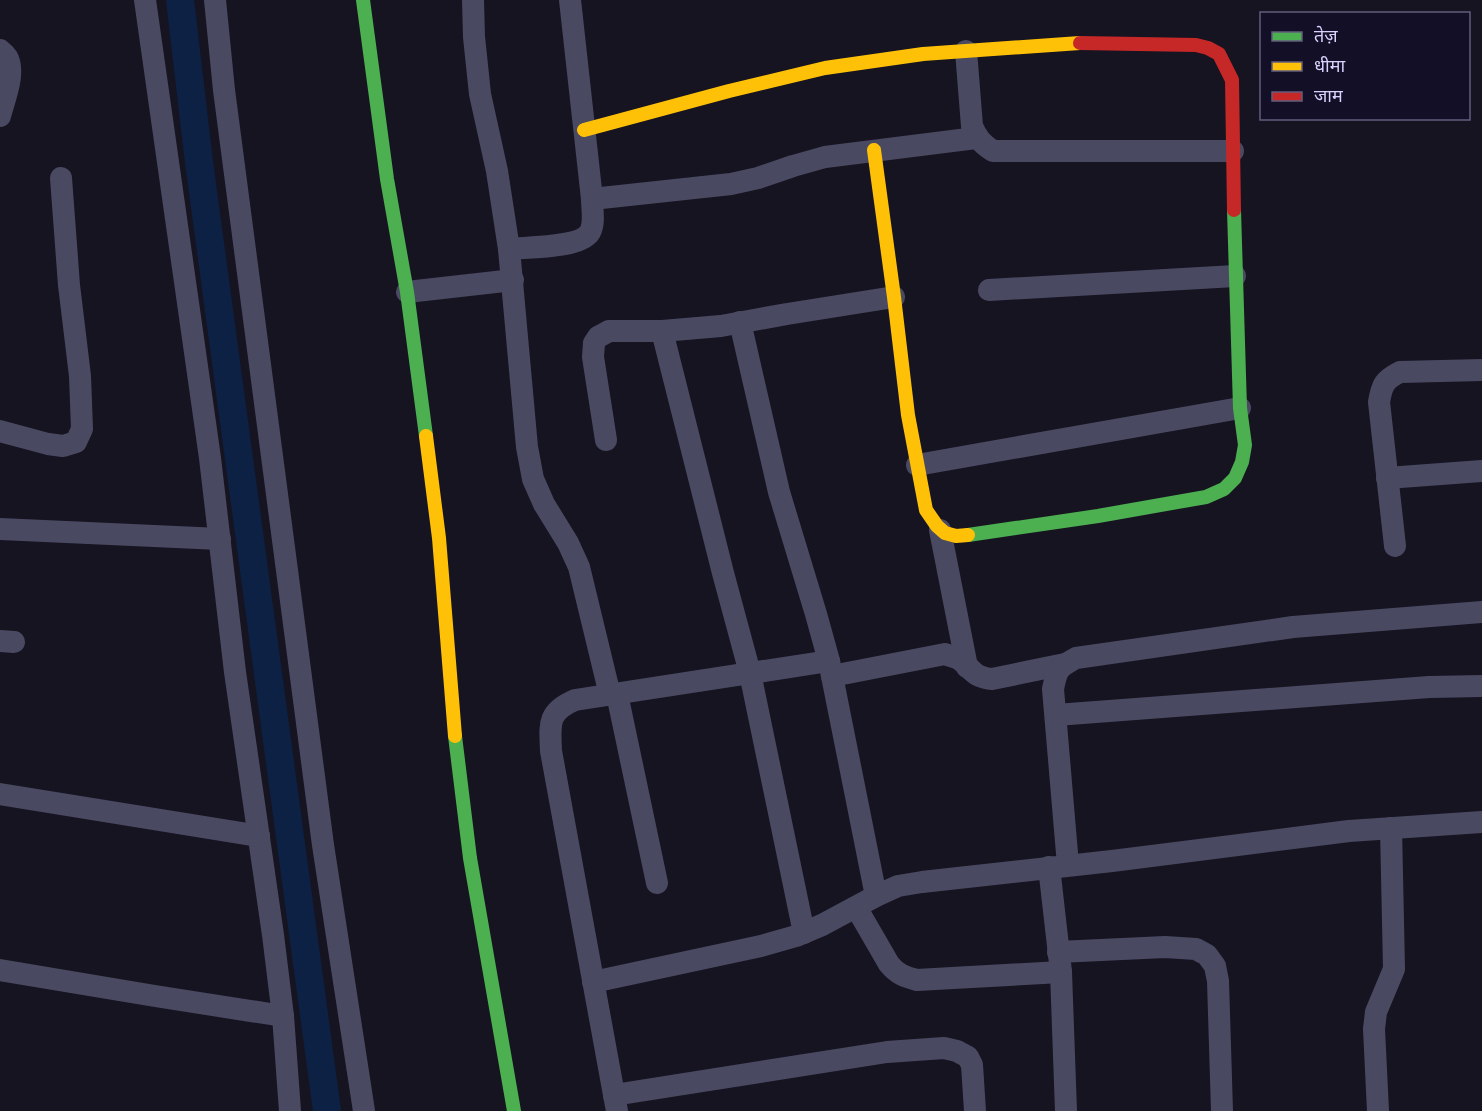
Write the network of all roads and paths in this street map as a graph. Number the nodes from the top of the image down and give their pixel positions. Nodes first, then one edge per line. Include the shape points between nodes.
1 (146, 0) edge
2 (215, 0) edge
3 (363, 0) edge
4 (473, 0) edge
5 (570, 0) edge
6 (0, 50) edge
7 (966, 51) junction
8 (0, 116) edge
9 (584, 130) junction
10 (976, 138) junction
11 (874, 150) junction
12 (1233, 151) junction
13 (61, 178) dead end
14 (592, 200) junction
15 (510, 249) junction
16 (1235, 276) junction
17 (513, 280) junction
18 (989, 290) dead end
19 (407, 292) junction
20 (894, 297) junction
21 (740, 322) junction
22 (662, 331) junction
23 (1482, 370) edge
24 (1240, 408) junction
25 (0, 431) edge
26 (606, 440) dead end
27 (917, 465) junction
28 (1482, 471) edge
29 (1387, 478) junction
30 (0, 529) edge
31 (940, 530) junction
32 (220, 538) junction
33 (1395, 546) dead end
34 (1482, 612) edge
35 (1065, 664) junction
36 (967, 667) junction
37 (830, 669) junction
38 (750, 674) junction
39 (1482, 686) edge
40 (613, 694) junction
41 (1056, 715) junction
42 (0, 794) edge
43 (1482, 822) edge
44 (1391, 828) junction
45 (259, 836) junction
46 (1059, 866) junction
47 (657, 883) dead end
48 (876, 896) junction
49 (856, 907) junction
50 (804, 933) junction
51 (1060, 962) junction
52 (0, 970) edge
53 (593, 982) junction
54 (284, 1016) junction
55 (616, 1103) edge
56 (290, 1111) edge
57 (364, 1111) edge
58 (514, 1111) edge
59 (975, 1111) edge
60 (1066, 1111) edge
61 (1222, 1111) edge
62 (1378, 1111) edge

1 - 32 street
2 - 57 street via 321,834
3 - 19 street
4 - 15 street via 480,94
5 - 9 street
6 - 8 street via 10,68
7 - 9 street via 825,68
7 - 10 street
7 - 12 street via 1086,43 1208,48 1219,54 1232,80
9 - 14 street
10 - 11 street
10 - 12 street via 993,151
11 - 14 street via 825,157 731,184
11 - 20 street
12 - 16 street
13 - 25 street via 82,429 76,442 63,446
14 - 15 street via 591,232 582,240
15 - 17 street
16 - 18 street
16 - 24 street
17 - 19 street
17 - 40 street via 533,479 579,567
19 - 58 street via 439,538 456,755
20 - 21 street
20 - 27 street
21 - 22 street
21 - 37 street via 779,492
22 - 26 street via 609,331 594,343
22 - 38 street
23 - 29 street via 1400,372 1388,378 1379,402
24 - 27 street
24 - 31 street via 1245,445 1242,462 1235,478 1224,489 1206,497 964,536 952,537
27 - 31 street via 926,510
28 - 29 street
29 - 33 street
30 - 32 street
31 - 36 street
32 - 45 street
34 - 35 street via 1293,627 1076,658
35 - 36 street via 992,679 982,678
35 - 41 street via 1056,674 1053,689
36 - 37 street via 945,654
37 - 38 street
37 - 48 street
38 - 40 street
38 - 50 street
39 - 41 street
40 - 47 street
40 - 53 street via 562,706 550,726 551,751
41 - 46 street
42 - 45 street
43 - 44 street
44 - 46 street
44 - 62 street via 1394,969 1376,1012 1374,1029
45 - 54 street
46 - 48 street via 922,882 898,886
46 - 51 street
48 - 49 street
49 - 50 street
49 - 51 street via 894,970 917,980
50 - 53 street
51 - 60 street
51 - 61 street via 1165,947 1196,949 1207,955 1215,966 1218,981
52 - 54 street
53 - 55 street
54 - 56 street
55 - 59 street via 887,1052 944,1048 968,1057 972,1065

